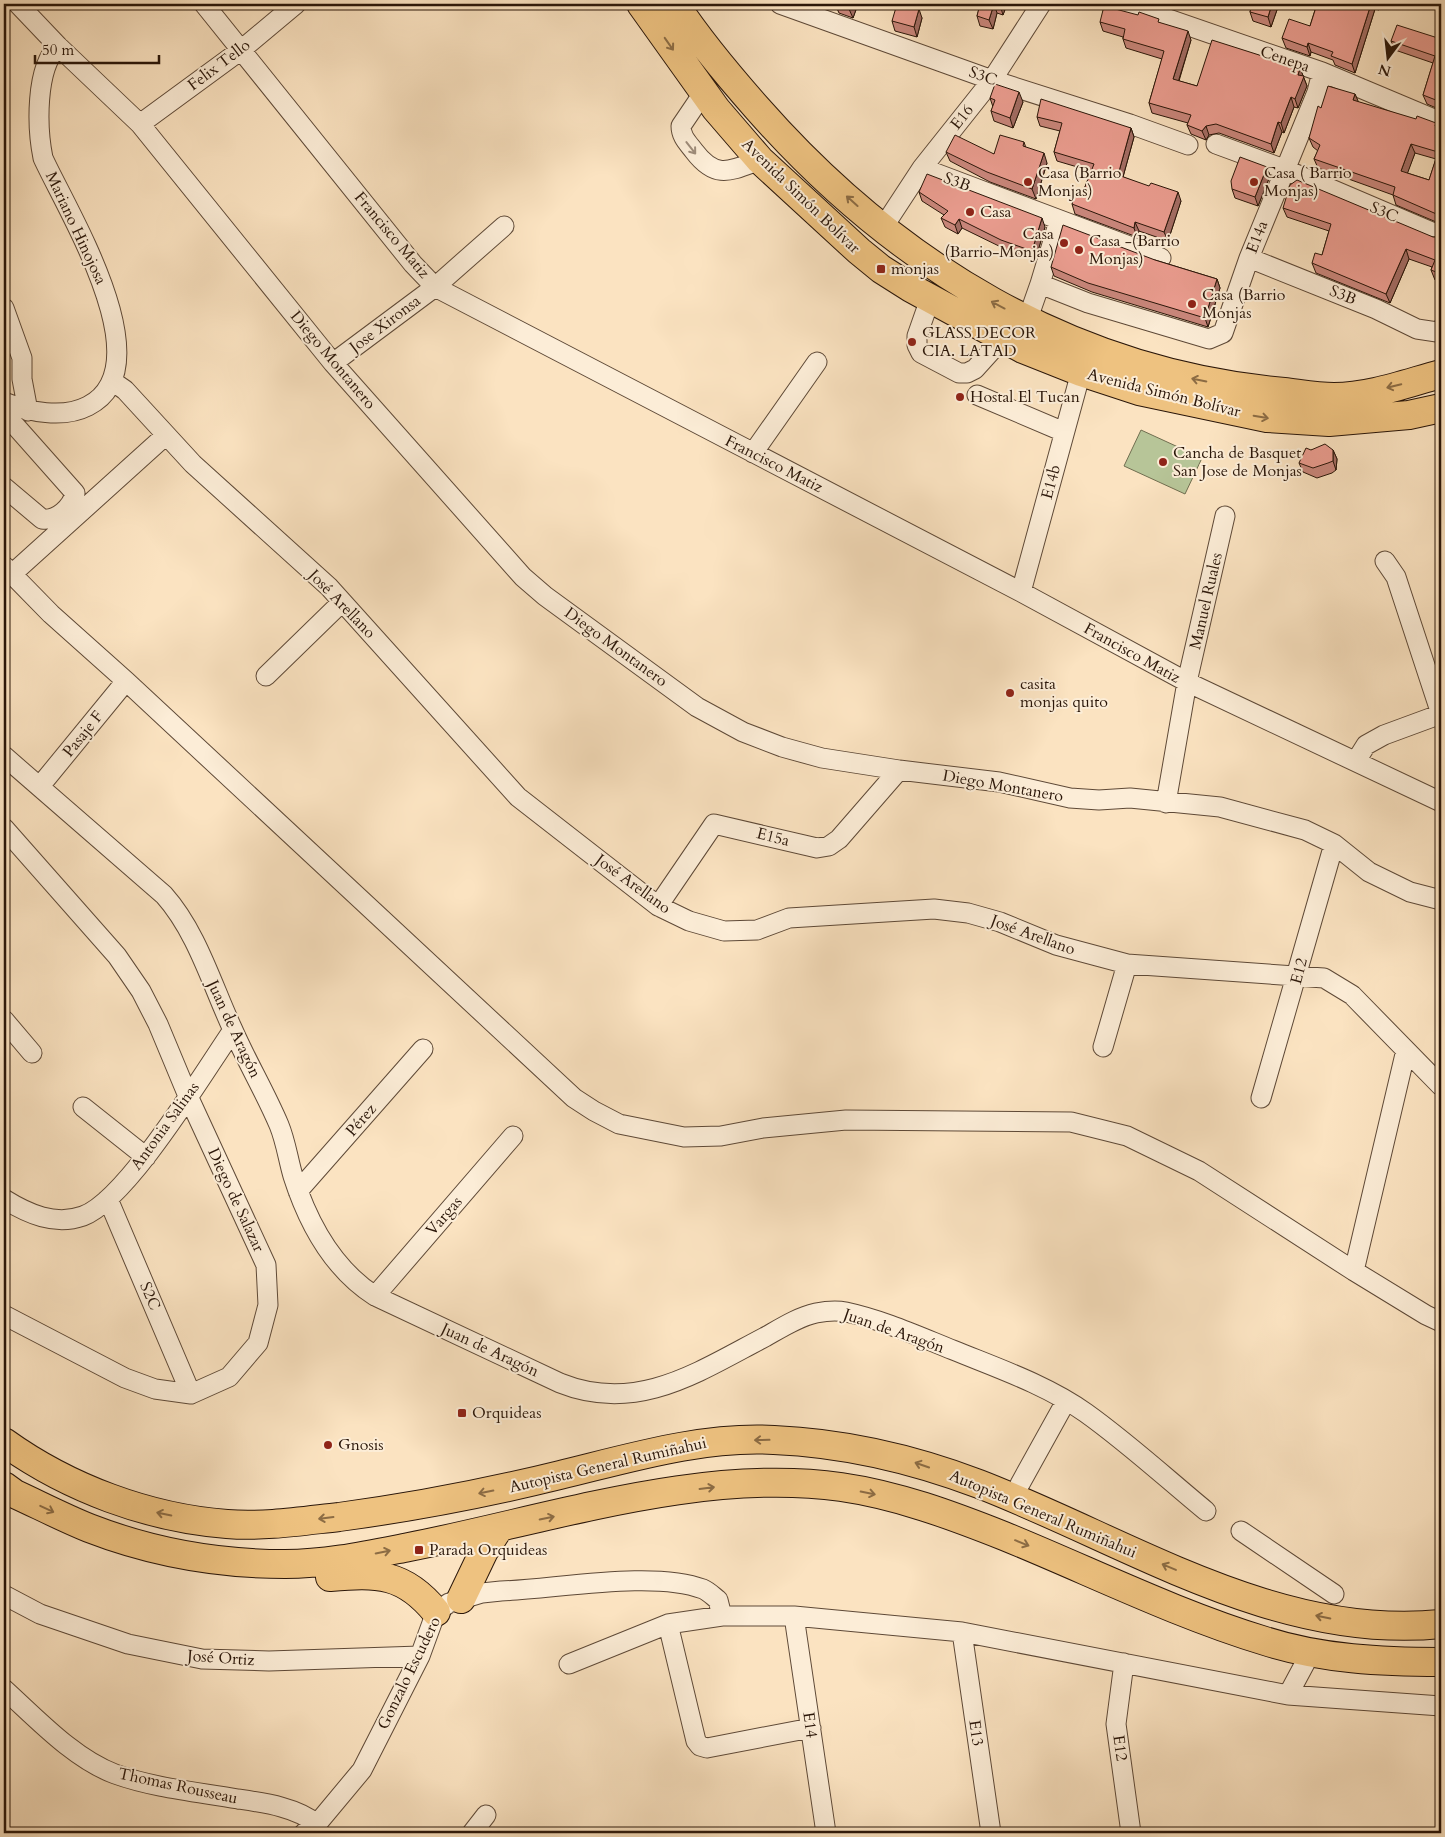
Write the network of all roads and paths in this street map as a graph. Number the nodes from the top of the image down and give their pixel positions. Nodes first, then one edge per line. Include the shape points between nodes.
1 (18, 4) edge
2 (204, 4) edge
3 (296, 4) edge
4 (641, 4) edge
5 (675, 4) edge
6 (780, 4) edge
7 (1041, 4) edge
8 (1125, 4) edge
9 (58, 46) junction
10 (241, 50) junction
11 (1322, 72) junction
12 (992, 80) junction
13 (704, 92) junction
14 (1441, 122) edge
15 (140, 124) junction
16 (1216, 144) dead end
17 (1188, 145) dead end
18 (760, 160) junction
19 (922, 168) junction
20 (1284, 169) junction
21 (1059, 221) junction
22 (504, 226) dead end
23 (882, 229) junction
24 (1441, 236) edge
25 (1161, 258) dead end
26 (1249, 258) junction
27 (1040, 284) junction
28 (435, 287) junction
29 (930, 299) junction
30 (4, 308) edge
31 (1027, 320) junction
32 (1439, 330) edge
33 (1003, 338) junction
34 (817, 362) dead end
35 (333, 363) junction
36 (1081, 372) junction
37 (1441, 374) edge
38 (112, 381) junction
39 (978, 395) dead end
40 (4, 402) edge
41 (1441, 408) edge
42 (28, 411) junction
43 (4, 413) edge
44 (1064, 432) junction
45 (166, 435) junction
46 (753, 453) junction
47 (4, 487) edge
48 (1225, 516) dead end
49 (1384, 561) dead end
50 (8, 570) edge
51 (1021, 592) junction
52 (342, 602) junction
53 (266, 676) dead end
54 (126, 681) junction
55 (1187, 682) junction
56 (1441, 714) edge
57 (4, 756) edge
58 (1356, 761) junction
59 (899, 770) junction
60 (40, 786) junction
61 (1441, 802) edge
62 (1166, 803) junction
63 (4, 828) edge
64 (1334, 844) junction
65 (1441, 900) edge
66 (658, 906) junction
67 (1126, 964) junction
68 (1298, 975) junction
69 (4, 1020) edge
70 (233, 1030) junction
71 (1103, 1046) dead end
72 (423, 1049) dead end
73 (1406, 1050) junction
74 (32, 1054) dead end
75 (1441, 1086) edge
76 (188, 1096) junction
77 (1261, 1098) dead end
78 (83, 1106) dead end
79 (513, 1136) dead end
80 (146, 1158) junction
81 (298, 1191) junction
82 (108, 1199) junction
83 (4, 1200) edge
84 (1354, 1271) junction
85 (375, 1296) junction
86 (4, 1314) edge
87 (1441, 1322) edge
88 (191, 1394) junction
89 (1066, 1401) junction
90 (4, 1442) edge
91 (1020, 1484) dead end
92 (4, 1486) edge
93 (1206, 1511) dead end
94 (499, 1528) junction
95 (1240, 1530) dead end
96 (179, 1553) junction
97 (1334, 1594) dead end
98 (4, 1595) edge
99 (461, 1599) junction
100 (436, 1612) junction
101 (722, 1616) junction
102 (794, 1616) junction
103 (668, 1624) junction
104 (1441, 1624) edge
105 (962, 1632) junction
106 (1312, 1652) junction
107 (420, 1656) junction
108 (1441, 1662) edge
109 (1124, 1663) junction
110 (569, 1664) dead end
111 (4, 1689) edge
112 (1288, 1695) junction
113 (1441, 1706) edge
114 (811, 1728) junction
115 (486, 1815) dead end
116 (310, 1829) edge
117 (472, 1833) edge
118 (826, 1833) edge
119 (991, 1833) edge
120 (1131, 1833) edge

1 - 9 street, Diego Montanero
2 - 10 street, Francisco Matiz
3 - 10 street, Felix Tello
4 -> 13 highway, Avenida Simón Bolívar
23 -> 5 highway, Avenida Simón Bolívar via 790,146 692,31
6 - 12 street, S3C
7 - 12 street, E16
8 - 11 street, Cenepa
9 - 15 street, Diego Montanero
9 - 38 street, Mariano Hinojosa via 47,62 39,105 39,137 43,158 102,281 115,335 116,369
10 - 15 street, Felix Tello
10 - 28 street, Francisco Matiz
11 - 14 street, Cenepa
11 - 20 street, E14a via 1317,92
12 - 17 street, S3C
12 - 19 street, E16
13 - 18 highway, Avenida Simón Bolívar
13 -> 18 street via 681,126 682,136 703,163 718,171 730,171
15 - 35 street, Diego Montanero
16 - 20 street, S3C
18 - 29 highway, Avenida Simón Bolívar via 880,269
19 - 21 street, S3B
19 - 23 street, E16
20 - 24 street, S3C
20 - 26 street, E14a
21 - 25 street, S3B
21 - 27 street
22 - 28 street, Jose Xironsa
31 -> 23 highway, Avenida Simón Bolívar via 970,290
26 - 27 street, E14a via 1222,333 1209,339 1088,303
26 - 32 street, S3B via 1417,329
27 - 31 street
28 - 35 street, Jose Xironsa
28 - 46 street, Francisco Matiz
29 - 33 highway, Avenida Simón Bolívar
29 - 33 street via 917,336 921,353 959,373 967,373 975,369
30 - 42 street via 22,358
37 -> 31 highway, Avenida Simón Bolívar via 1363,394 1335,397 1245,389 1182,377 1090,348
33 - 36 highway, Avenida Simón Bolívar
34 - 46 street
35 - 59 street, Diego Montanero via 523,577 689,701 743,732 782,747 822,758
36 -> 41 highway, Avenida Simón Bolívar via 1139,391 1267,418 1329,422 1409,415
36 - 44 street, E14b
38 - 42 street, Mariano Hinojosa via 94,403 78,412
38 - 45 street, José Arellano via 125,390
39 - 44 street
40 - 42 street, Mariano Hinojosa
43 - 47 street via 75,493 74,500 55,518 48,520 42,519
44 - 51 street, E14b
45 - 50 street
45 - 52 street, José Arellano
46 - 51 street, Francisco Matiz
48 - 55 street, Manuel Ruales
49 - 56 street via 1396,578
50 - 54 street via 50,614
51 - 55 street, Francisco Matiz
52 - 53 street
52 - 66 street, José Arellano via 518,797
54 - 60 street, Pasaje F
54 - 84 street via 574,1098 619,1124 684,1137 721,1136 763,1128 846,1120 1070,1122 1127,1136 1199,1171
55 - 58 street, Francisco Matiz
55 - 62 street, Manuel Ruales
56 - 58 street via 1372,742
57 - 60 street, Juan de Aragón
58 - 61 street, Francisco Matiz
59 - 62 street, Diego Montanero via 999,782 1070,798 1130,798
59 - 66 street, E15a via 839,839 828,846 817,848 714,824
60 - 70 street, Juan de Aragón via 174,906 188,928
62 - 64 street, Diego Montanero via 1191,802 1220,807 1305,830
63 - 76 street, Diego de Salazar via 130,971 158,1024
64 - 65 street, Diego Montanero via 1369,872 1410,892
64 - 68 street, E12
66 - 67 street, José Arellano via 689,922 724,931 757,930 789,918 934,909 968,912 1056,946
67 - 68 street, José Arellano
67 - 71 street
68 - 73 street, José Arellano via 1324,978 1352,995
68 - 77 street, E12
69 - 74 street
70 - 76 street, Antonia Salinas
70 - 81 street, Juan de Aragón via 279,1125
72 - 81 street, Pérez
73 - 75 street, José Arellano
73 - 84 street
76 - 80 street, Antonia Salinas
76 - 88 street, Diego de Salazar via 266,1265 268,1305 258,1342 230,1377
78 - 80 street
79 - 85 street, Vargas
80 - 82 street, Antonia Salinas
81 - 85 street, Juan de Aragón via 333,1259 361,1287
82 - 83 street, Antonia Salinas via 94,1211 70,1220 32,1214
82 - 88 street, S2C
84 - 87 street
85 - 89 street, Juan de Aragón via 560,1383 590,1393 620,1395 649,1391 721,1360 803,1317 844,1311 908,1332
86 - 88 street via 125,1378 155,1389
89 - 91 street
89 - 93 street, Juan de Aragón via 1085,1412
104 -> 90 highway, Autopista General Rumiñahui via 1386,1626 1362,1616 1330,1618 1280,1607 1211,1585 977,1483 914,1462 829,1444 772,1439 722,1440 406,1508 262,1525 195,1521 112,1498 59,1476
92 -> 96 highway via 88,1527 142,1546
96 -> 94 highway via 243,1562 298,1563 347,1559
94 - 99 highway
94 -> 106 highway via 644,1496 727,1486 780,1482 842,1487 899,1499 963,1520 1200,1618 1267,1642
95 - 97 street
96 - 100 highway via 243,1578 385,1576 409,1585
98 - 107 street, José Ortiz via 40,1614 128,1644 202,1660
99 - 100 street, Gonzalo Escudero
99 - 101 street, Gonzalo Escudero via 501,1591 661,1582 704,1589 718,1600
100 - 107 street, Gonzalo Escudero
101 - 102 street
101 - 103 street
102 - 105 street
102 - 114 street, E14
103 - 110 street
103 - 114 street via 696,1741 700,1746 707,1748
105 - 109 street
105 - 119 street, E13
106 - 108 highway via 1370,1660
106 - 112 street
107 - 116 street, Gonzalo Escudero via 362,1770
109 - 112 street
109 - 120 street, E12 via 1116,1724
111 - 116 street, Thomas Rousseau via 82,1758 114,1774 295,1811 307,1816
112 - 113 street
114 - 118 street, E14
115 - 117 street

